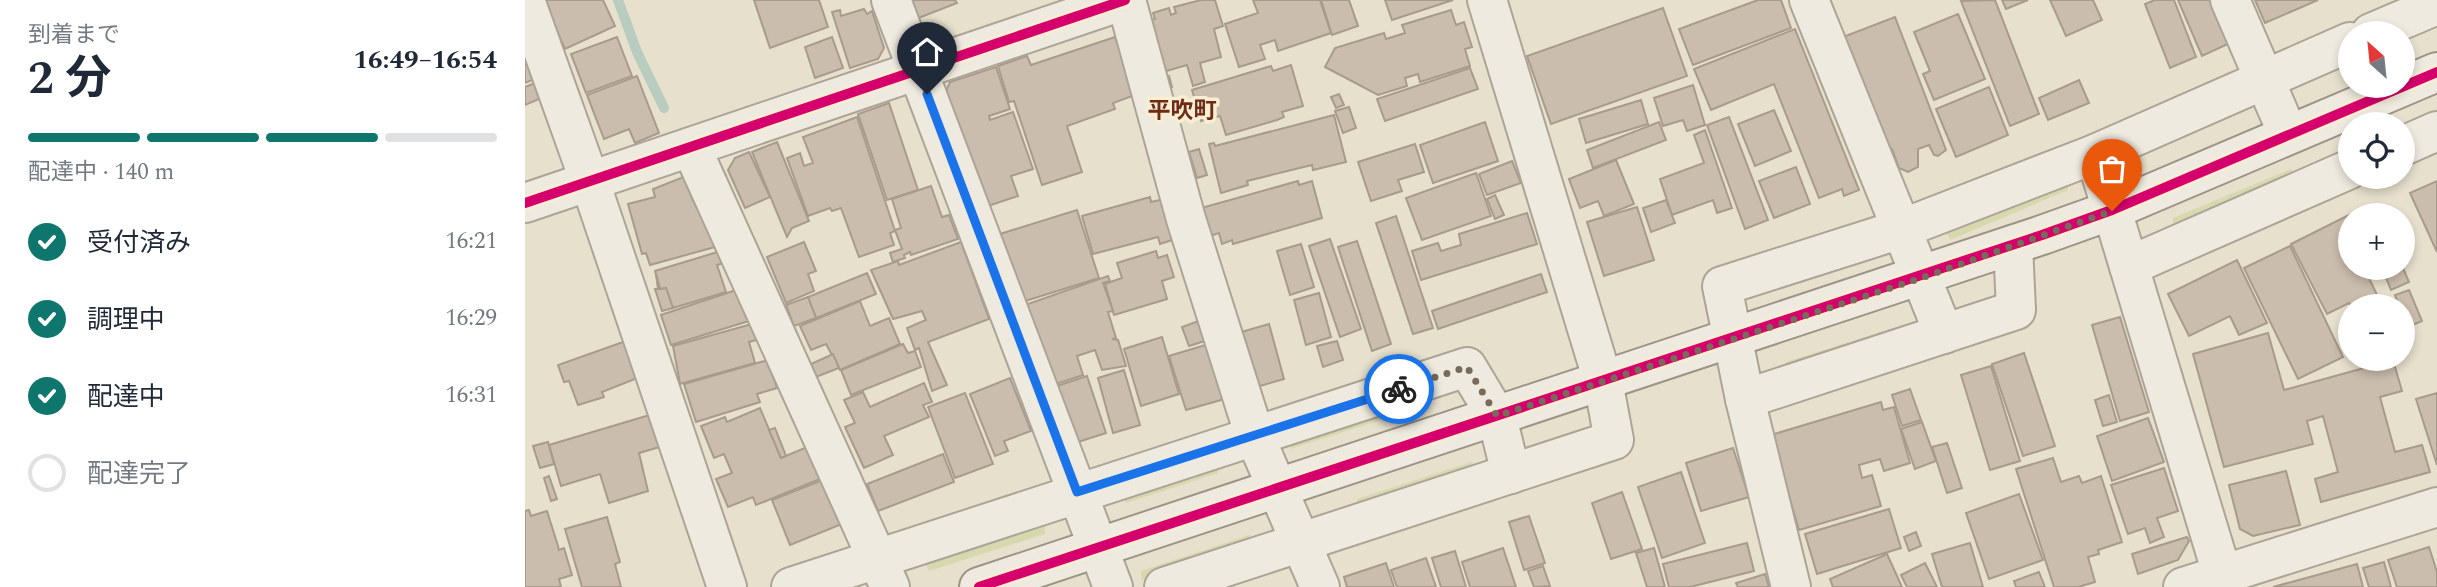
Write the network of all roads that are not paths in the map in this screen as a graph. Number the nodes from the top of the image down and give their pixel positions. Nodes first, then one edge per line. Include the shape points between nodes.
1 (525, 0) edge
2 (891, 0) edge
3 (1125, 0) edge
4 (1487, 0) edge
5 (1809, 0) edge
6 (2231, 0) edge
7 (2437, 5) edge
8 (2399, 21) edge
9 (2338, 47) edge
10 (918, 69) junction
11 (2437, 72) edge
12 (2265, 79) junction
13 (2437, 131) edge
14 (2288, 134) junction
15 (2415, 141) edge
16 (691, 147) junction
17 (2095, 154) junction
18 (2338, 174) edge
19 (590, 182) junction
20 (525, 204) edge
21 (2112, 211) junction
22 (1901, 229) junction
23 (2013, 245) junction
24 (2129, 266) junction
25 (1921, 278) junction
26 (1944, 334) junction
27 (1732, 340) junction
28 (1604, 381) junction
29 (1745, 398) junction
30 (1497, 416) junction
31 (1255, 437) junction
32 (1511, 474) junction
33 (1277, 489) junction
34 (1077, 492) junction
35 (2437, 507) edge
36 (1302, 542) junction
37 (1100, 548) junction
38 (885, 573) edge
39 (2224, 581) edge
40 (727, 587) edge
41 (791, 587) edge
42 (979, 587) edge
43 (1114, 587) edge
44 (1164, 587) edge
45 (1320, 587) edge
46 (1791, 587) edge
47 (2183, 587) edge

1 - 19 street
2 - 10 street
3 - 10 street
3 - 31 street via 1186,219
4 - 28 street
5 - 22 street
6 - 12 street
7 - 8 street
9 - 12 street
10 - 16 street
10 - 34 street
11 - 14 street
12 - 14 street
12 - 17 street
13 - 15 street
14 - 21 street
16 - 19 street
16 - 38 street
17 - 21 street
17 - 22 street
18 - 24 street
19 - 20 street
19 - 40 street
21 - 23 street
21 - 24 street
22 - 25 street
22 - 27 street via 1722,286
23 - 25 street
23 - 26 street via 2016,310
24 - 39 street
25 - 26 street
25 - 27 street
26 - 29 street
27 - 28 street
27 - 29 street
28 - 30 street
28 - 32 street via 1614,440
29 - 46 street
30 - 31 street via 1467,367
30 - 32 street
30 - 33 street
31 - 33 street
31 - 34 street
32 - 36 street
33 - 36 street
33 - 37 street
34 - 37 street
34 - 38 street
35 - 39 street
36 - 44 street
36 - 45 street
37 - 42 street
37 - 43 street
38 - 41 street
39 - 47 street

